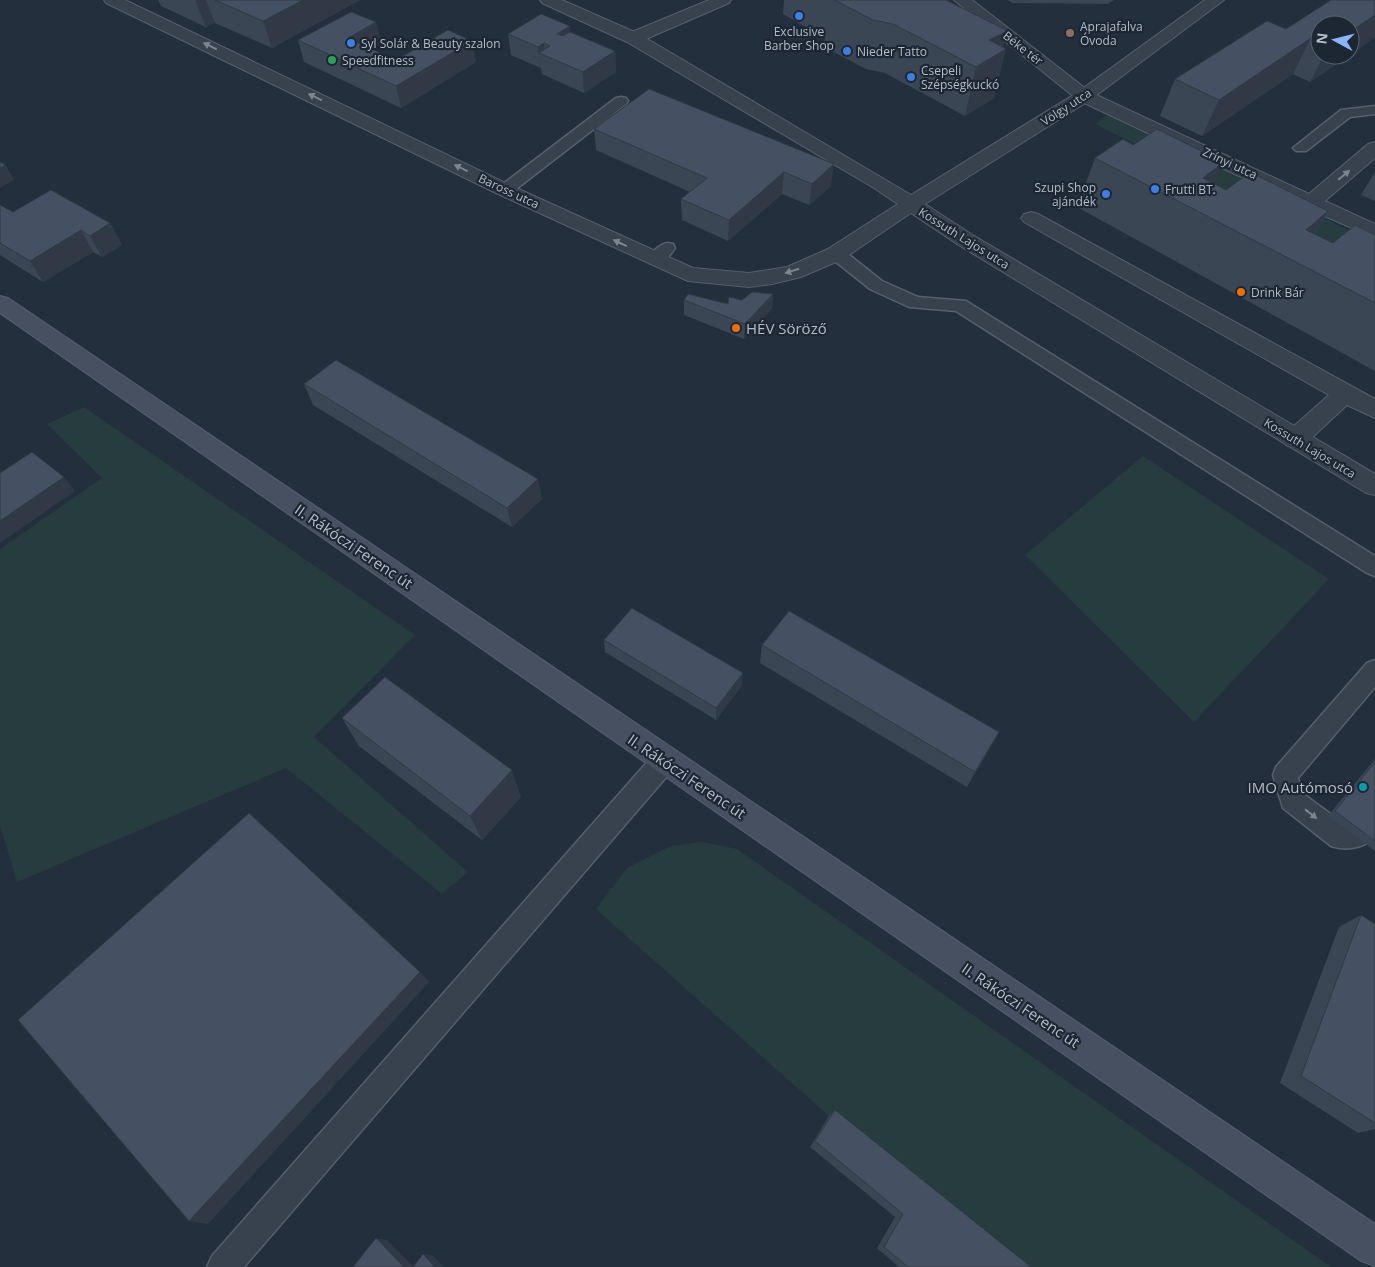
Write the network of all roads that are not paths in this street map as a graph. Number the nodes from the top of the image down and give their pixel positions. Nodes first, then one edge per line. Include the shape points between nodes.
1 (548, 0) edge
2 (723, 0) edge
3 (962, 0) edge
4 (1216, 0) edge
5 (120, 1) edge
6 (633, 38) junction
7 (1084, 96) junction
8 (622, 100) dead end
9 (1375, 110) edge
10 (1301, 148) dead end
11 (1375, 148) edge
12 (505, 190) junction
13 (1313, 202) junction
14 (911, 204) junction
15 (1031, 218) dead end
16 (1283, 225) edge
17 (1375, 232) edge
18 (837, 254) junction
19 (0, 303) edge
20 (1346, 393) junction
21 (1375, 410) edge
22 (1295, 439) junction
23 (1375, 486) edge
24 (1375, 567) edge
25 (1375, 670) edge
26 (664, 760) junction
27 (1375, 818) edge
28 (1375, 1248) edge
29 (223, 1267) edge

1 - 6 street, Kossuth Lajos utca
2 - 6 street
3 - 7 street, Béke tér
4 - 7 street, Völgy utca
12 -> 5 street, Baross utca
6 - 14 street, Kossuth Lajos utca
7 - 13 street, Zrínyi utca
7 - 14 street, Völgy utca
8 - 12 lane
9 - 10 lane via 1346,113
13 -> 11 street
18 -> 12 street, Baross utca via 790,272 751,280 688,274 661,254
13 - 16 street
13 - 17 street, Zrínyi utca
14 - 18 street, Baross utca
14 - 22 street, Kossuth Lajos utca
15 - 20 street
18 - 24 lane via 876,285 916,303 960,305
19 - 26 main road, II. Rákóczi Ferenc út
20 - 21 street
20 - 22 street
22 - 23 street, Kossuth Lajos utca
25 -> 27 lane via 1285,776 1292,800 1340,837 1361,834
26 - 28 main road, II. Rákóczi Ferenc út
26 - 29 lane

